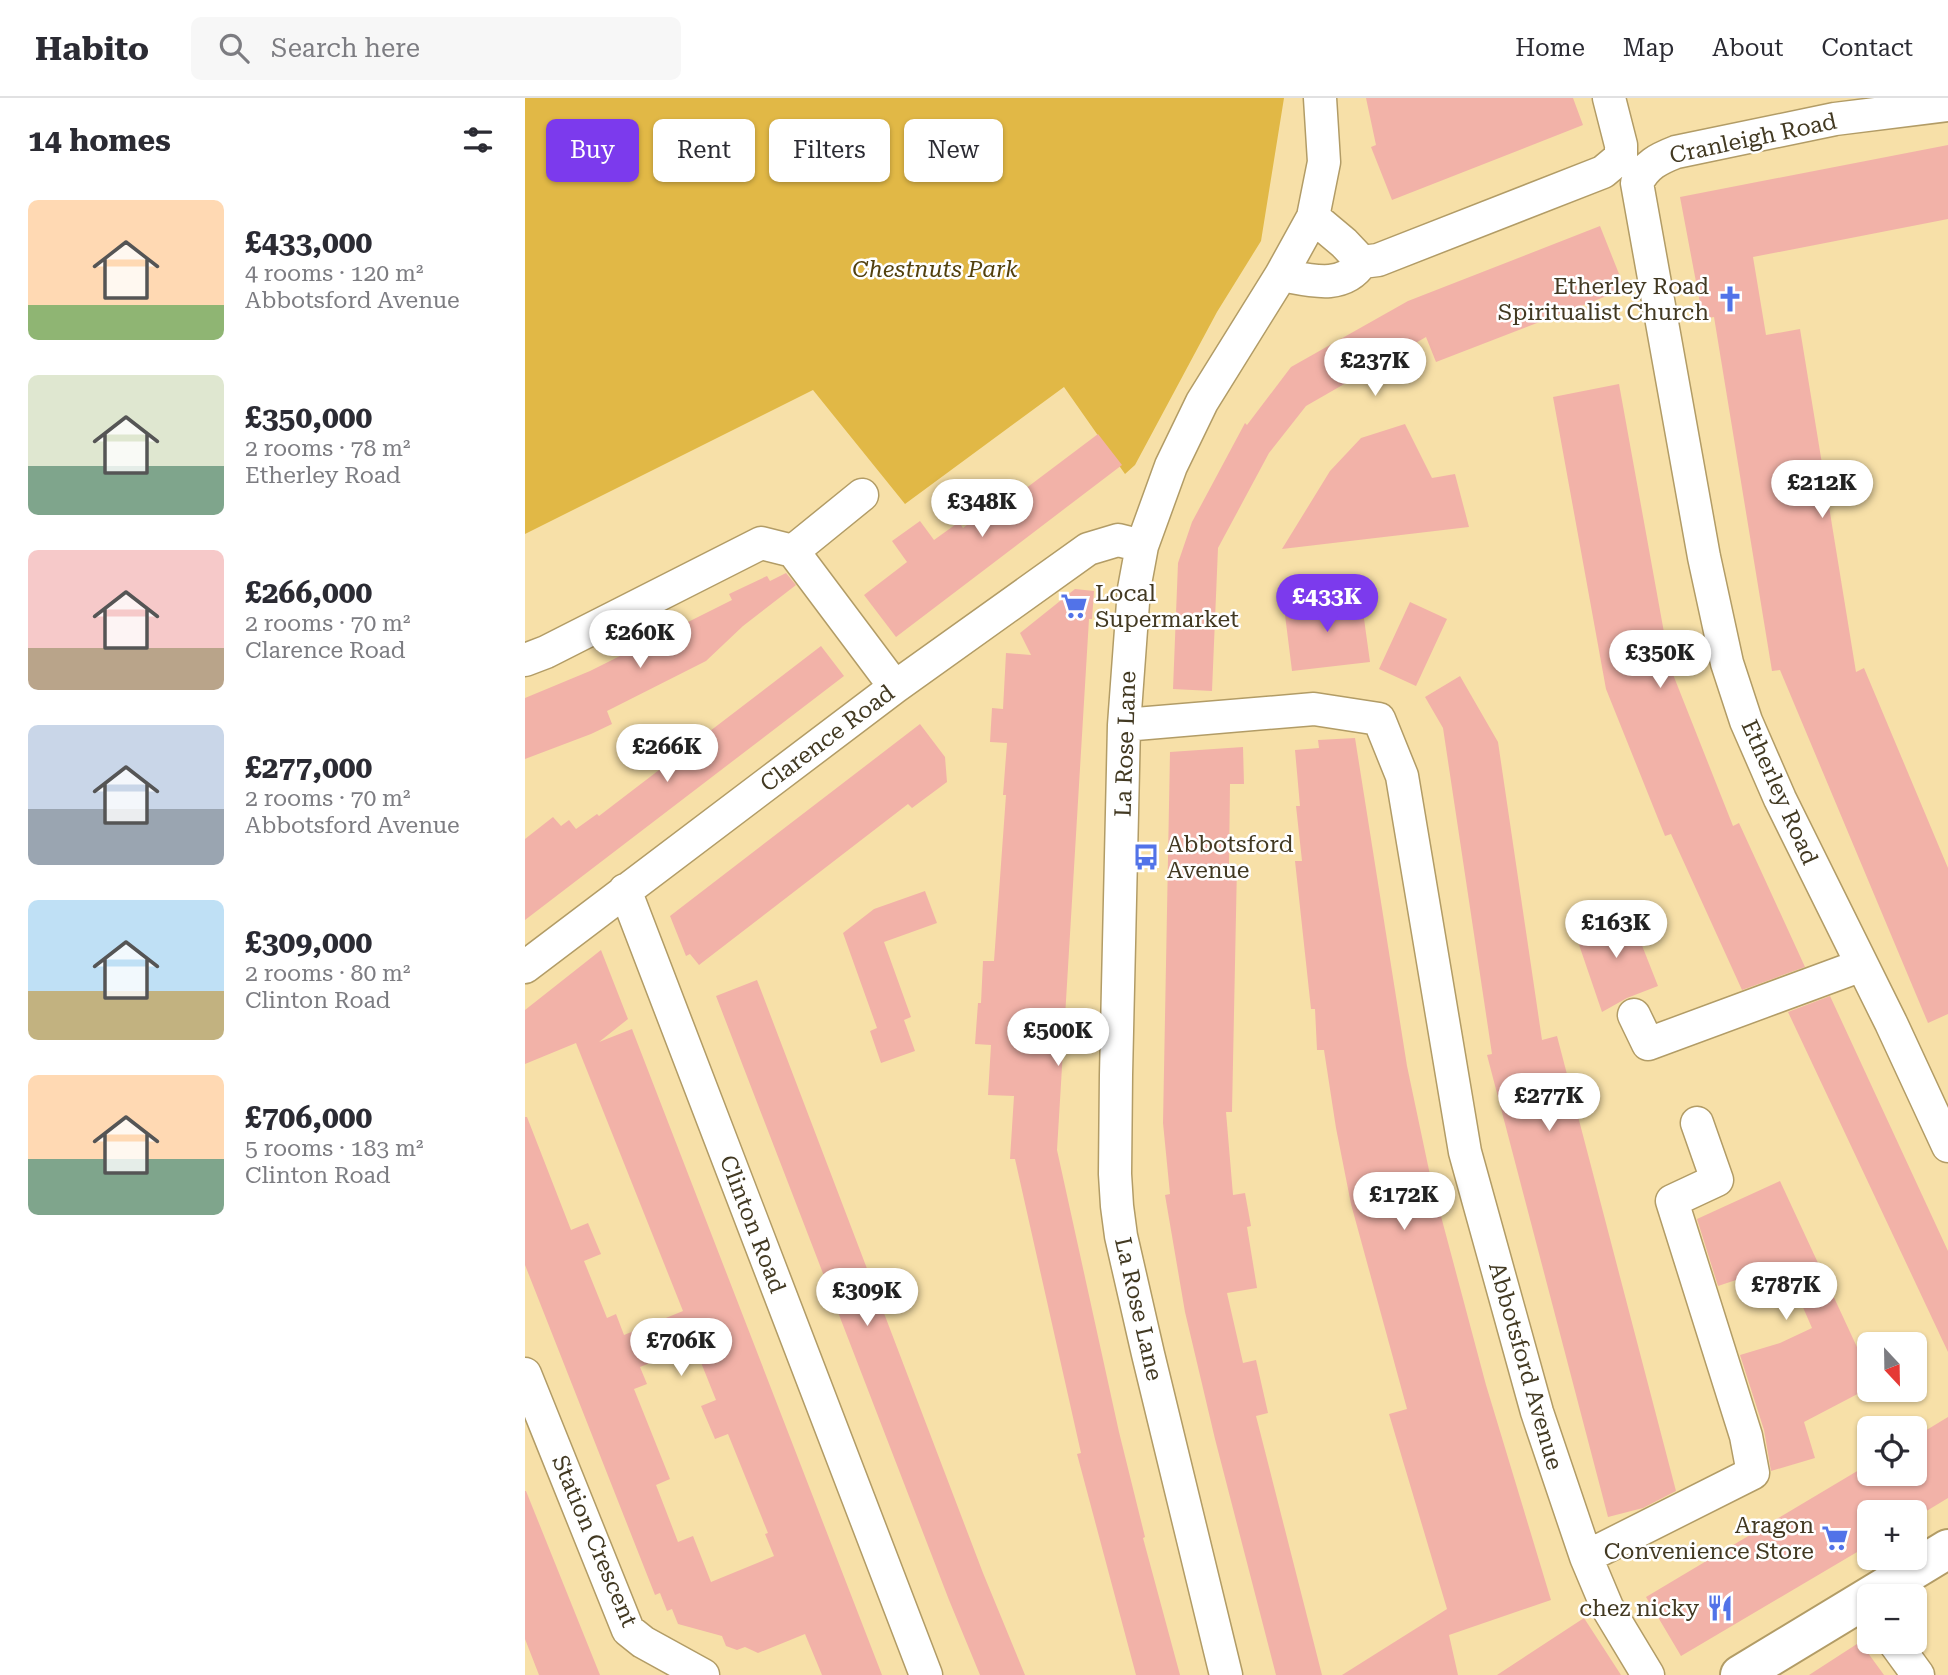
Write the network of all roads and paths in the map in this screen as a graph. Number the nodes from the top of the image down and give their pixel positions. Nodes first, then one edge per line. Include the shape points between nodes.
1 (1320, 98) edge
2 (1609, 98) edge
3 (1948, 105) edge
4 (1632, 163) junction
5 (1313, 217) junction
6 (1362, 262) junction
7 (1281, 275) junction
8 (862, 495) dead end
9 (1142, 546) junction
10 (793, 551) junction
11 (525, 660) edge
12 (895, 687) junction
13 (1124, 725) junction
14 (625, 890) junction
15 (1862, 965) junction
16 (525, 967) edge
17 (1634, 1015) dead end
18 (1697, 1123) dead end
19 (1948, 1146) edge
20 (525, 1374) edge
21 (1948, 1549) edge
22 (1586, 1557) junction
23 (1892, 1584) edge
24 (1857, 1606) edge
25 (1903, 1654) edge
26 (703, 1675) edge
27 (926, 1675) edge
28 (1226, 1675) edge
29 (1647, 1675) edge
30 (1740, 1675) edge
31 (1918, 1675) edge

1 - 5 street, La Rose Lane via 1324,162
2 - 4 street, Etherley Road via 1621,145
3 - 4 street, Cranleigh Road via 1835,119
4 - 6 street, Cranleigh Road via 1378,260
4 - 15 street, Etherley Road via 1727,663 1746,722 1780,799
5 - 6 street
5 - 7 street, La Rose Lane
6 - 7 street, Cranleigh Road via 1346,278 1322,283
7 - 9 street, La Rose Lane via 1202,402 1171,466
8 - 10 street
9 - 12 street, Clarence Road via 1118,540 1088,549
9 - 13 street, La Rose Lane via 1134,589
10 - 11 street via 761,543
10 - 12 street
12 - 14 street, Clarence Road
13 - 22 street, Abbotsford Avenue via 1314,709 1379,719 1402,776 1465,1152 1537,1412
13 - 28 street, La Rose Lane via 1117,1206
14 - 16 street, Clarence Road
14 - 27 street, Clinton Road
15 - 17 street via 1648,1044
15 - 19 street, Etherley Road
18 - 22 street via 1717,1180 1672,1200 1746,1436 1753,1473
20 - 26 street, Station Crescent via 628,1630
21 - 23 main road
22 - 29 street, Abbotsford Avenue via 1607,1607
24 - 30 main road
25 - 31 street

